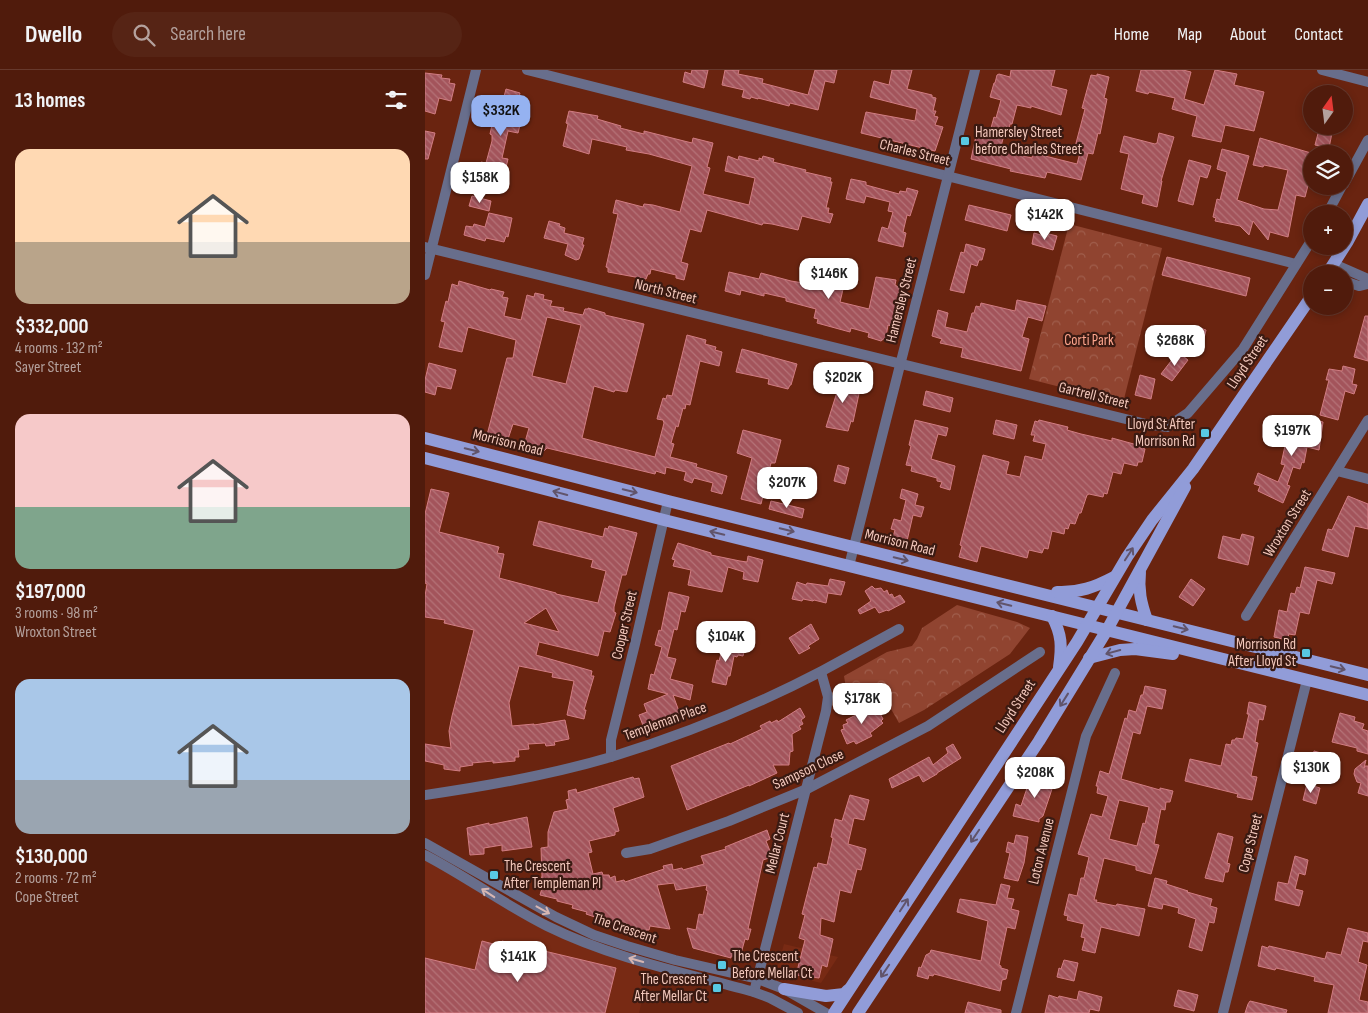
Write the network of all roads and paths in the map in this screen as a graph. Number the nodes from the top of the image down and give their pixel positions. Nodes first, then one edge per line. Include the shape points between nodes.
1 (476, 70) edge
2 (527, 70) edge
3 (975, 70) edge
4 (1322, 70) edge
5 (1368, 82) edge
6 (1368, 140) edge
7 (1353, 167) edge
8 (948, 175) junction
9 (1368, 204) edge
10 (428, 248) edge
11 (1303, 255) edge
12 (1297, 264) junction
13 (1333, 265) edge
14 (1353, 274) edge
15 (425, 275) edge
16 (1368, 278) edge
17 (1353, 284) edge
18 (1368, 284) edge
19 (1303, 309) edge
20 (900, 363) junction
21 (1368, 420) edge
22 (426, 438) edge
23 (425, 458) edge
24 (1193, 469) junction
25 (1337, 471) junction
26 (1368, 479) edge
27 (668, 500) junction
28 (664, 520) junction
29 (854, 547) junction
30 (849, 566) junction
31 (1140, 570) junction
32 (1115, 577) junction
33 (1037, 592) junction
34 (1098, 607) junction
35 (1116, 612) junction
36 (1051, 616) junction
37 (1246, 616) dead end
38 (1147, 620) junction
39 (1088, 625) junction
40 (899, 629) dead end
41 (1107, 630) junction
42 (1041, 652) dead end
43 (1195, 652) junction
44 (1089, 658) junction
45 (1058, 670) junction
46 (821, 672) junction
47 (1115, 673) dead end
48 (1368, 675) edge
49 (1307, 680) junction
50 (1368, 695) edge
51 (611, 757) junction
52 (807, 788) junction
53 (425, 795) edge
54 (425, 842) edge
55 (626, 853) dead end
56 (425, 856) edge
57 (758, 979) junction
58 (784, 988) junction
59 (848, 990) junction
60 (754, 992) junction
61 (798, 1013) edge
62 (826, 1013) edge
63 (834, 1013) edge
64 (858, 1013) edge
65 (1016, 1013) edge
66 (1223, 1013) edge

1 - 10 street
2 - 8 street, Charles Street
3 - 8 street, Hamersley Street
4 - 5 street
6 - 7 street
8 - 12 street, Charles Street
8 - 20 street, Hamersley Street
9 - 13 main road
10 - 15 street
10 - 20 street, North Street
11 - 12 street, Gartrell Street
12 - 20 street, Gartrell Street via 1243,348 1188,413 1167,426 1147,424
14 - 16 street
17 - 18 street
19 - 24 main road, Lloyd Street
20 - 29 street, Hamersley Street
21 - 25 street, Wroxton Street
22 -> 27 main road, Morrison Road
28 -> 23 main road
24 - 31 main road, Lloyd Street
32 -> 24 main road, Lloyd Street via 1152,520
25 - 26 street
25 - 37 street, Wroxton Street
27 - 28 street, Cooper Street
27 -> 29 main road, Morrison Road
30 -> 28 main road
28 - 51 street, Cooper Street via 611,740
29 - 30 street, Hamersley Street
29 -> 33 main road, Morrison Road
36 -> 30 main road
31 - 35 main road, Lloyd Street
31 - 38 main road via 1138,588
32 - 33 main road via 1083,591
32 - 34 main road, Lloyd Street
33 - 34 main road, Morrison Road
34 - 35 main road, Morrison Road
34 - 39 main road, Lloyd Street
35 - 38 main road, Morrison Road
35 - 41 main road, Lloyd Street
36 - 39 main road
36 - 45 main road via 1059,629 1061,642
38 -> 48 main road, Morrison Road
39 - 41 main road
39 - 45 main road, Lloyd Street
40 - 46 street, Templeman Place
41 - 43 main road
41 - 44 main road, Lloyd Street
42 - 52 street, Sampson Close via 928,726
43 -> 44 main road via 1178,655 1135,649
43 - 49 main road
44 -> 64 main road, Lloyd Street via 1039,741
59 -> 45 main road, Lloyd Street
46 - 51 street, Templeman Place via 742,709
46 - 52 street, Mellar Court via 828,697
47 - 65 street, Loton Avenue via 1086,736
49 - 50 main road
49 - 66 street, Cope Street
51 - 53 street, Templeman Place via 498,784
52 - 55 street, Sampson Close via 729,821 650,849
52 - 57 street, Mellar Court
54 -> 57 street, The Crescent via 549,914 594,935 675,960
60 -> 56 street, The Crescent via 591,945 535,920
57 - 58 street, The Crescent
57 - 60 street, Mellar Court
58 - 59 main road via 826,996 844,994
58 - 62 street, The Crescent
59 - 63 main road, Lloyd Street
60 - 61 street, The Crescent

